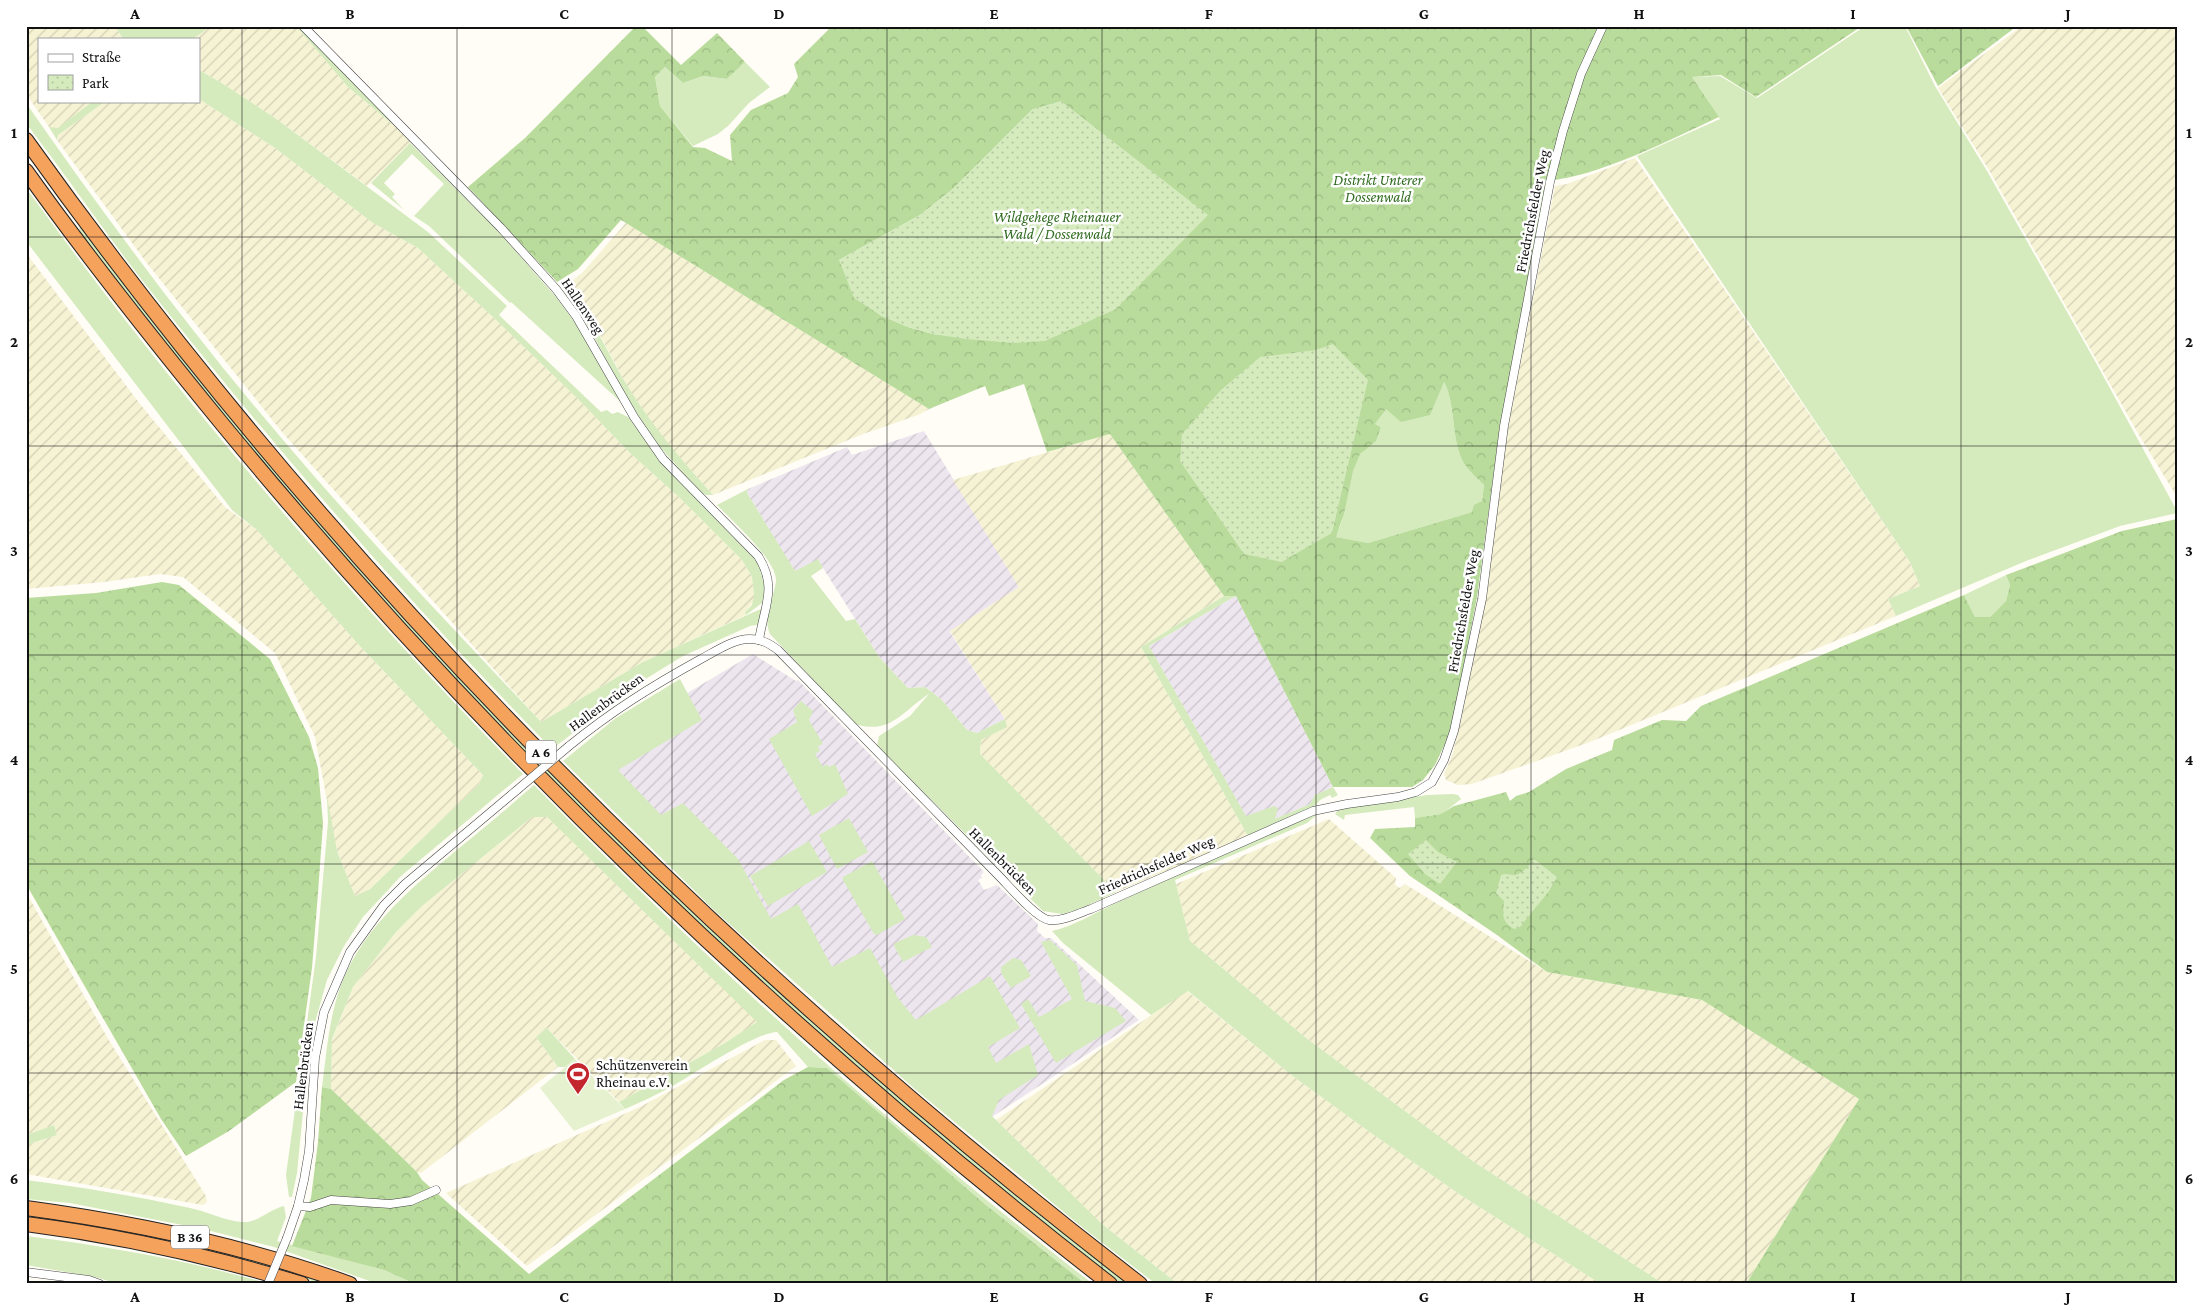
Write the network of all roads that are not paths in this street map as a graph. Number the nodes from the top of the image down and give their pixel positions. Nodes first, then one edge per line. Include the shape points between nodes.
1 (302, 26) edge
2 (1604, 26) edge
3 (26, 140) edge
4 (26, 171) edge
5 (759, 640) junction
6 (1035, 912) joint
7 (436, 1190) dead end
8 (298, 1206) junction
9 (26, 1208) edge
10 (26, 1224) edge
11 (26, 1272) edge
12 (100, 1284) edge
13 (268, 1284) edge
14 (302, 1284) edge
15 (350, 1284) edge
16 (1110, 1284) edge
17 (1140, 1284) edge

1 - 5 street, Hallenweg via 494,221 556,289 576,316 634,417 663,459 758,556 767,574 769,591
2 - 6 street, Friedrichsfelder Weg via 1581,74 1562,131 1550,182 1504,426 1482,599 1454,731 1432,782 1416,792 1398,797 1312,811 1091,909 1048,920
3 - 17 highway, A 6 via 138,290 280,466 510,720 633,845 798,1000 956,1138
4 - 16 highway, A 6 via 130,309 267,478 520,758 677,913 798,1025 954,1160
5 - 6 street, Hallenbrücken via 778,650
5 - 8 street, Hallenbrücken, bridge via 736,642 626,702 569,746 384,905 350,952 322,1021 315,1058 309,1151
7 - 8 street via 411,1201 390,1204 331,1200 310,1207
8 - 13 street, Hallenbrücken, bridge
9 - 15 highway, B 36 via 138,1226 210,1242
10 - 14 highway, B 36 via 179,1251
11 - 12 street

